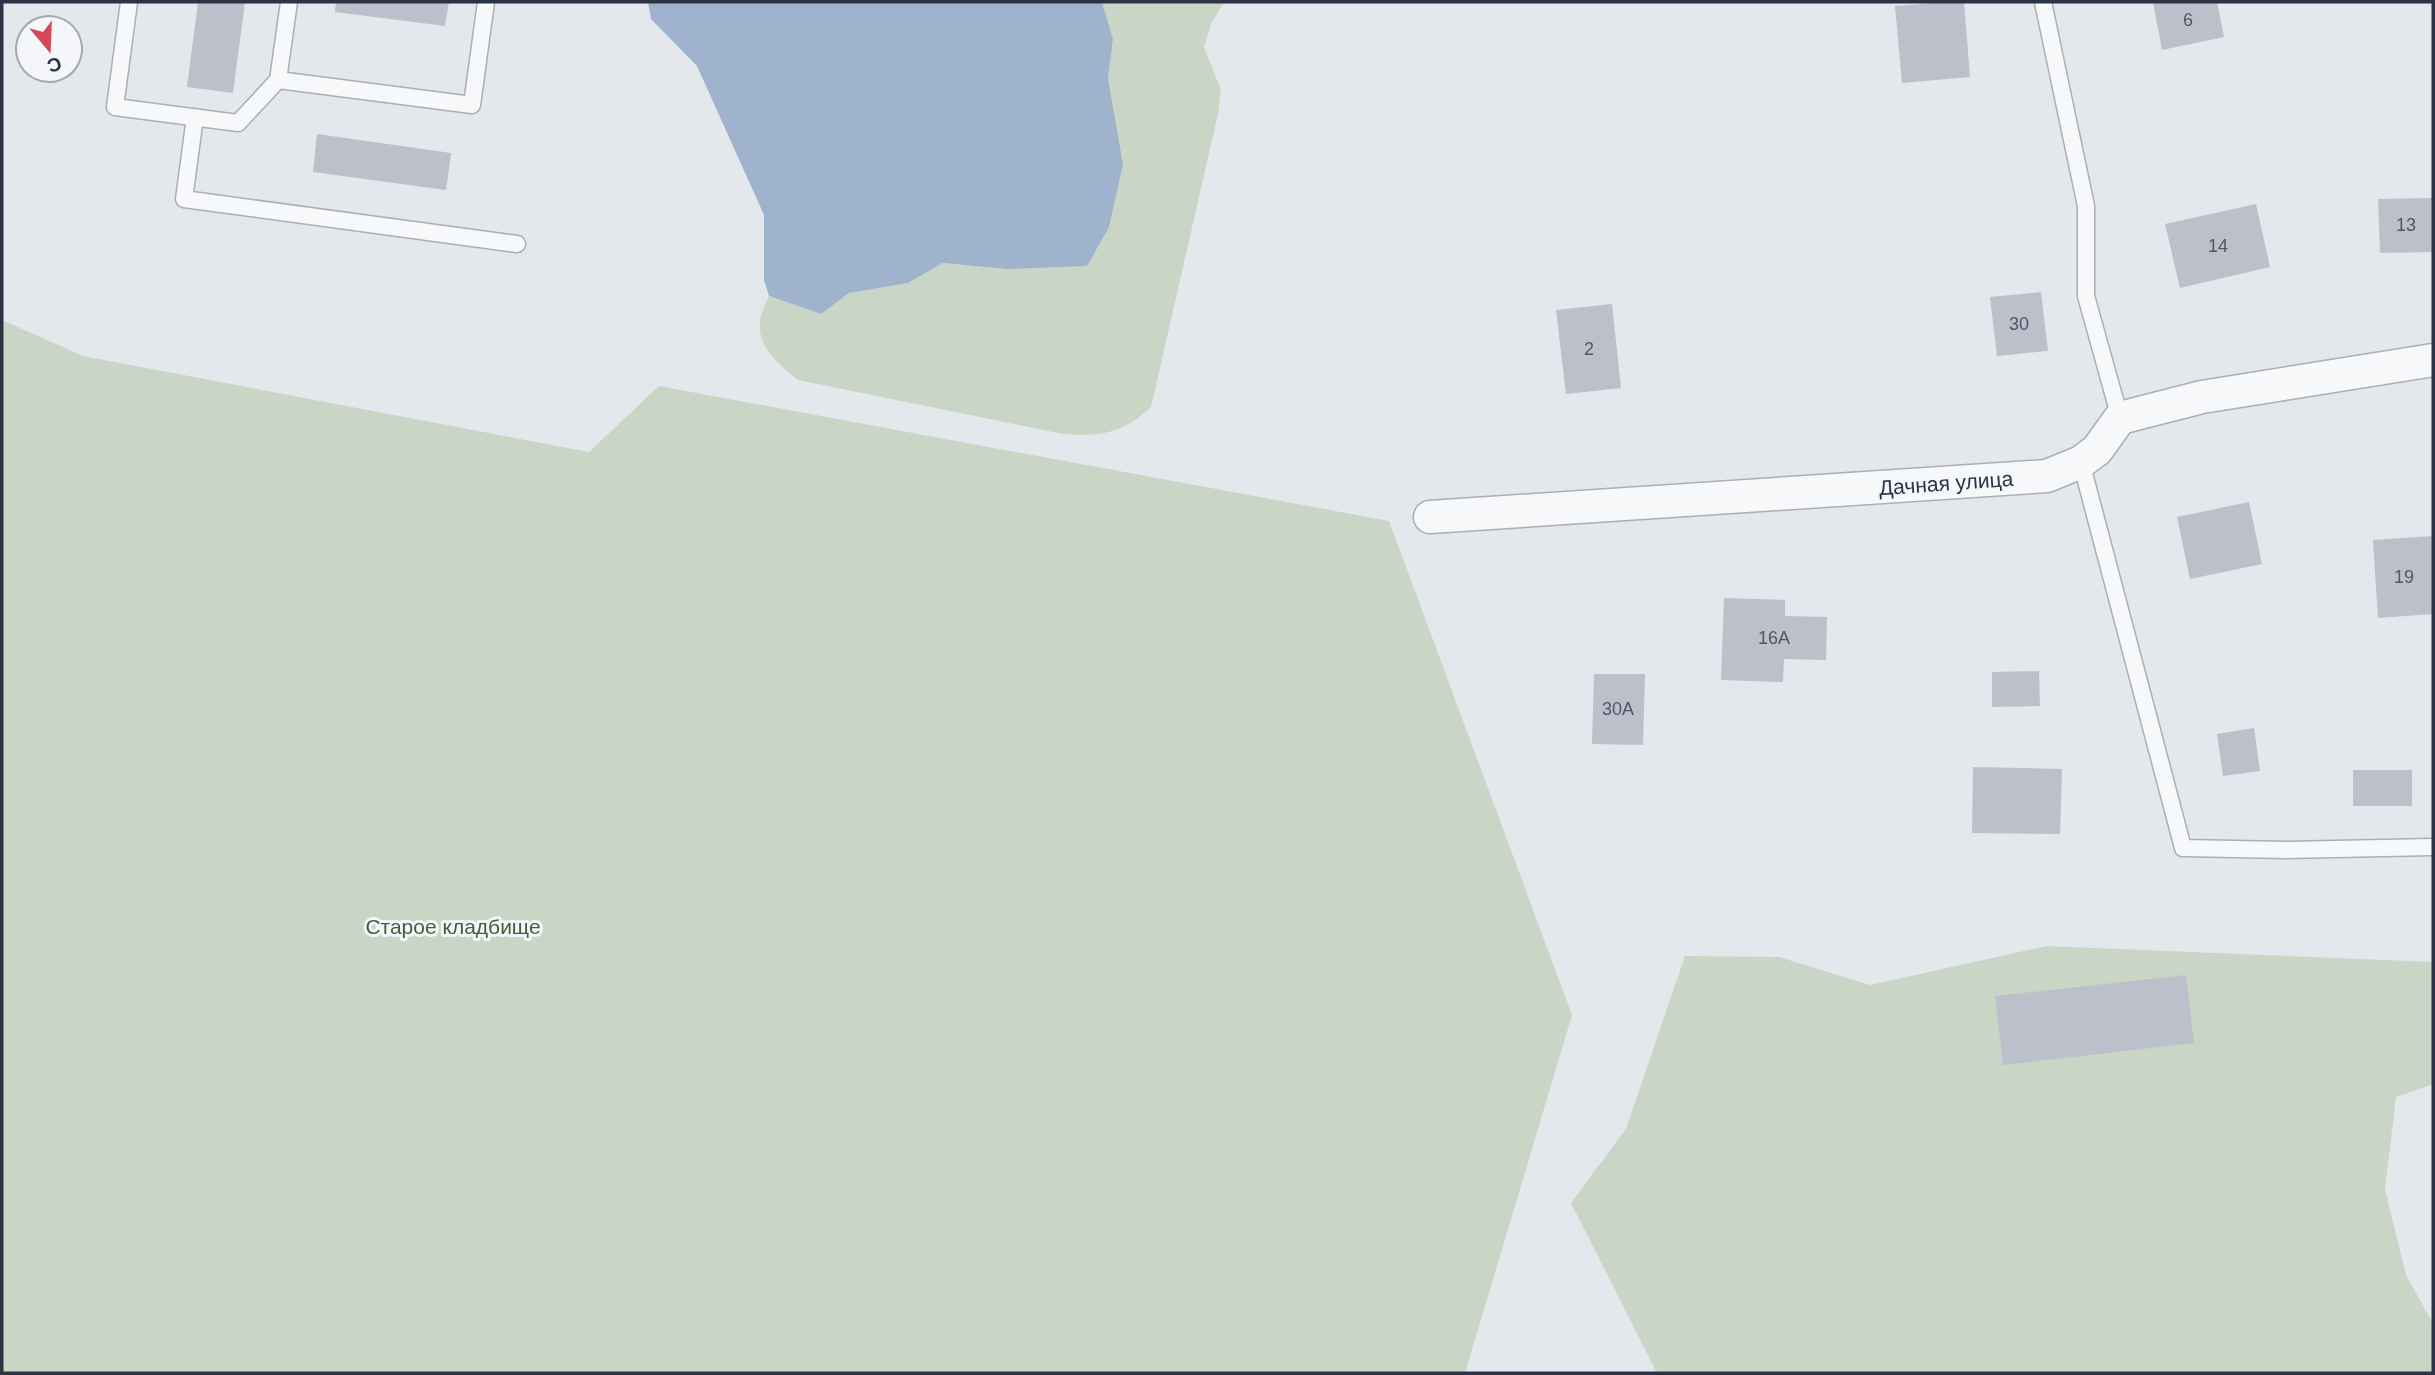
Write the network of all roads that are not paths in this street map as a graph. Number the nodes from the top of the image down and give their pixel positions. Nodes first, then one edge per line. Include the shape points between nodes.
1 (129, 2) edge
2 (289, 2) edge
3 (486, 2) edge
4 (2043, 2) edge
5 (278, 80) junction
6 (195, 117) junction
7 (517, 244) dead end
8 (2433, 360) edge
9 (2120, 418) junction
10 (2081, 462) junction
11 (1430, 517) dead end
12 (2433, 847) edge

1 - 6 lane via 115,107
2 - 5 lane
3 - 5 lane via 471,105
4 - 9 lane via 2086,206 2086,296
5 - 6 lane via 238,123
6 - 7 lane via 184,199
8 - 9 street via 2202,397
9 - 10 street, Дачная улица via 2097,450
10 - 11 street, Дачная улица via 2047,476
10 - 12 lane via 2183,848

